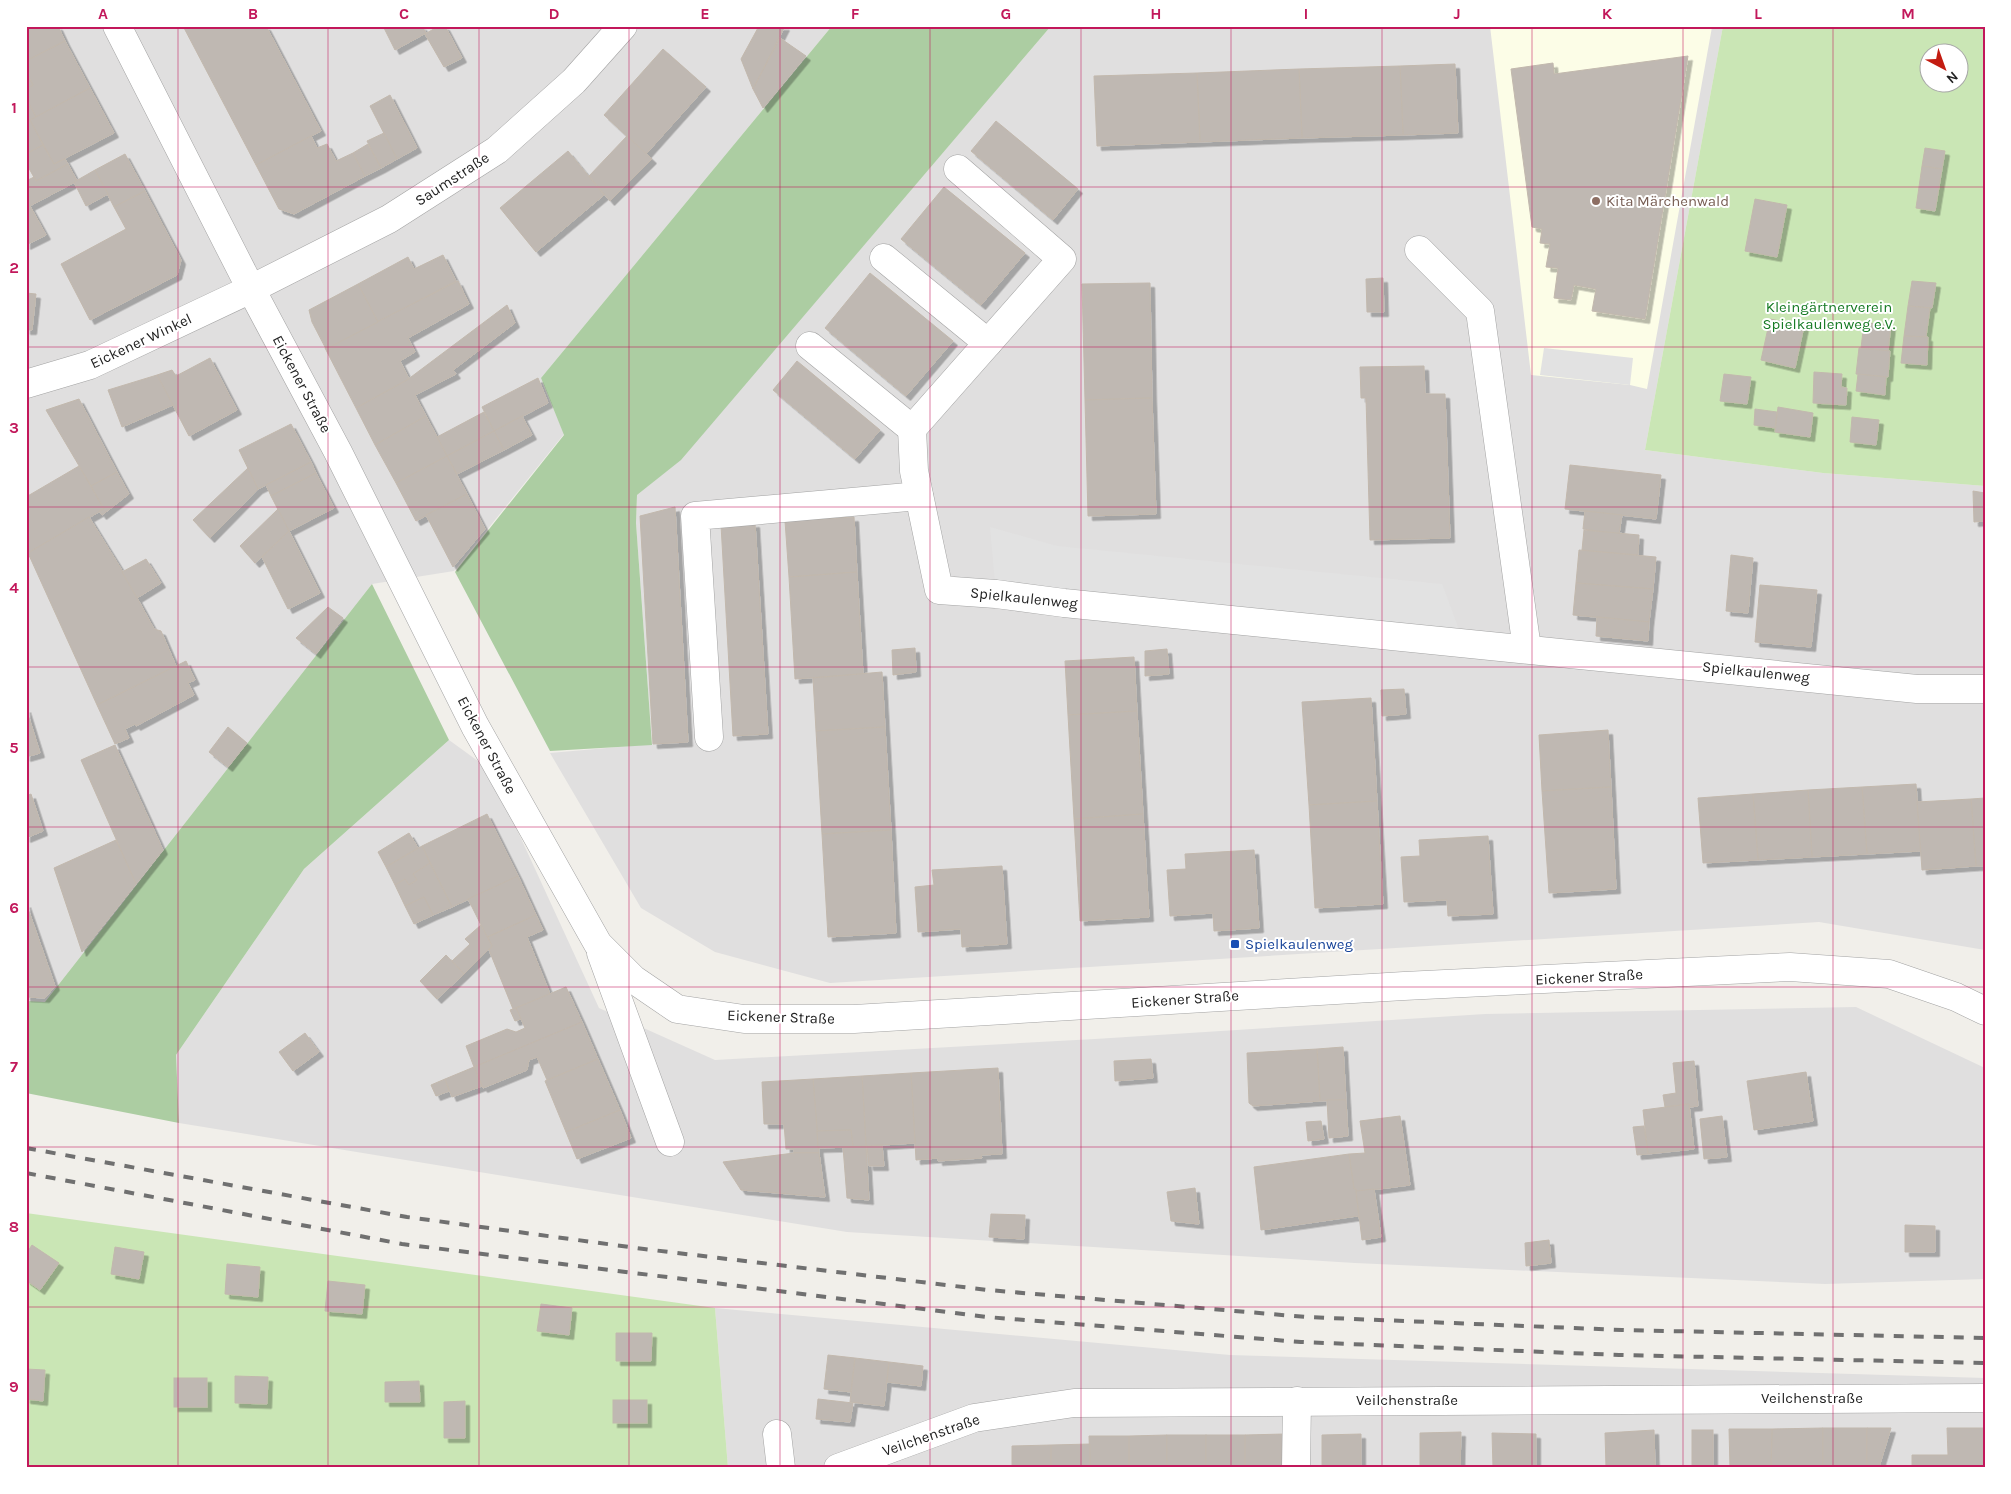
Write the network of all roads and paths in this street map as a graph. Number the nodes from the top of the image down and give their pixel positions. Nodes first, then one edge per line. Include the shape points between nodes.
1 (117, 26) edge
2 (623, 26) edge
3 (958, 169) dead end
4 (1419, 250) dead end
5 (884, 258) dead end
6 (251, 289) junction
7 (988, 343) junction
8 (810, 346) dead end
9 (26, 384) edge
10 (912, 429) junction
11 (919, 496) junction
12 (1527, 649) junction
13 (1985, 689) edge
14 (709, 738) dead end
15 (598, 944) junction
16 (1985, 1011) edge
17 (670, 1142) dead end
18 (1985, 1398) edge
19 (1297, 1401) junction
20 (777, 1434) dead end
21 (781, 1468) edge
22 (838, 1468) edge
23 (1296, 1468) edge

1 - 6 street, Eickener Straße
2 - 6 street, Saumstraße via 574,81 498,150 389,219
3 - 7 street via 1062,259
4 - 12 street via 1480,311
5 - 7 street
6 - 9 street, Eickener Winkel via 90,366
6 - 15 street, Eickener Straße via 338,452 475,726
7 - 10 street
8 - 10 street
10 - 11 street
11 - 12 street, Spielkaulenweg via 938,590
11 - 14 street via 695,516
12 - 13 street, Spielkaulenweg via 1917,689
15 - 16 street, Eickener Straße via 633,979 677,1009 744,1020 854,1019 1386,987 1790,968 1889,974 1956,997
15 - 17 street
18 - 19 street, Veilchenstraße
19 - 22 street, Veilchenstraße via 1074,1403 974,1418
19 - 23 street
20 - 21 street

